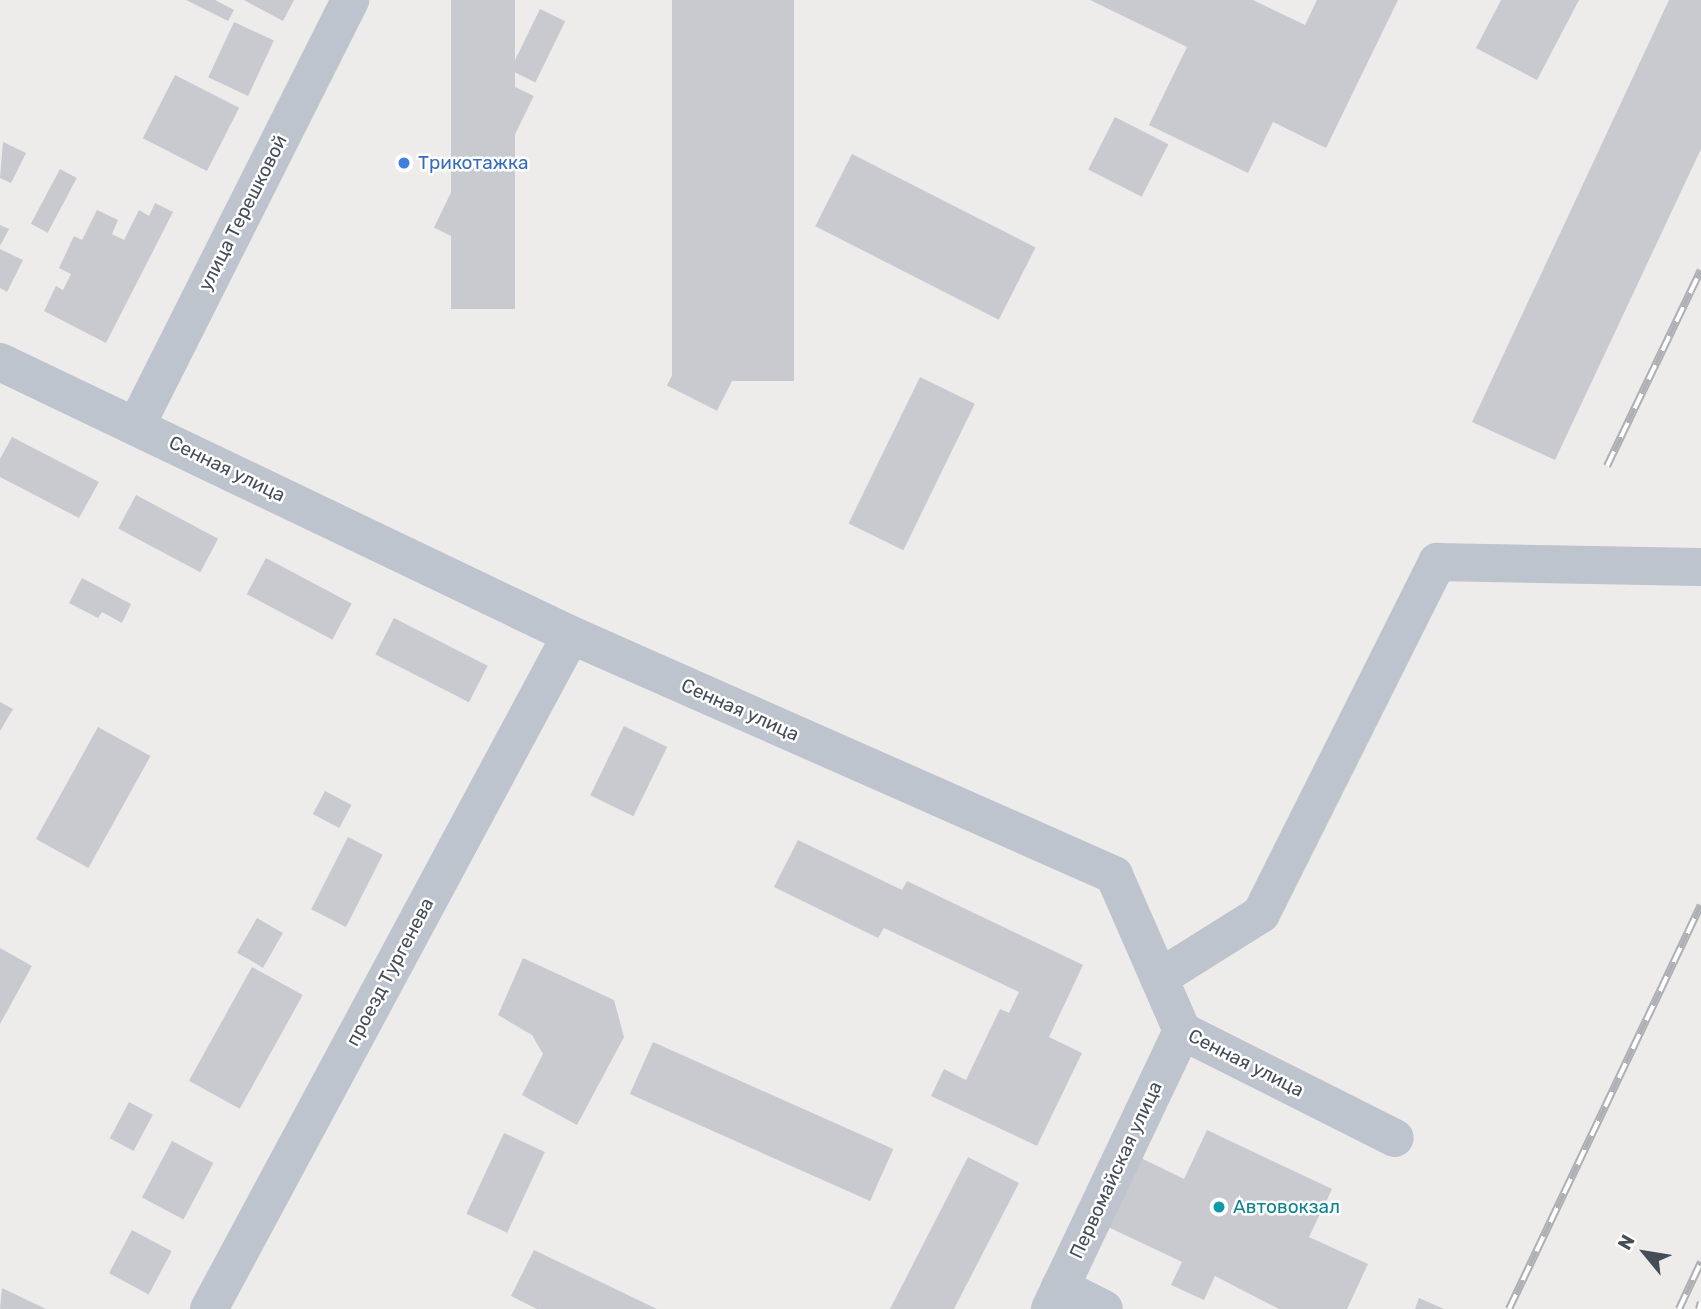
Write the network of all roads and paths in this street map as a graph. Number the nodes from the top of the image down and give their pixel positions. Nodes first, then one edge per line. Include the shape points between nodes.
1 (350, 0) edge
2 (0, 362) edge
3 (136, 426) junction
4 (1701, 567) edge
5 (571, 635) junction
6 (1159, 978) junction
7 (1182, 1031) junction
8 (1395, 1138) dead end
9 (1055, 1298) edge
10 (209, 1309) edge
11 (1104, 1309) edge

1 - 3 street, улица Терешковой
2 - 3 street, Сенная улица
3 - 5 street, Сенная улица
4 - 6 street via 1437,562 1261,914
5 - 6 street, Сенная улица via 1114,874
5 - 10 street, проезд Тургенева
6 - 7 street, Сенная улица
7 - 8 street, Сенная улица
7 - 9 street, Первомайская улица
9 - 11 street

